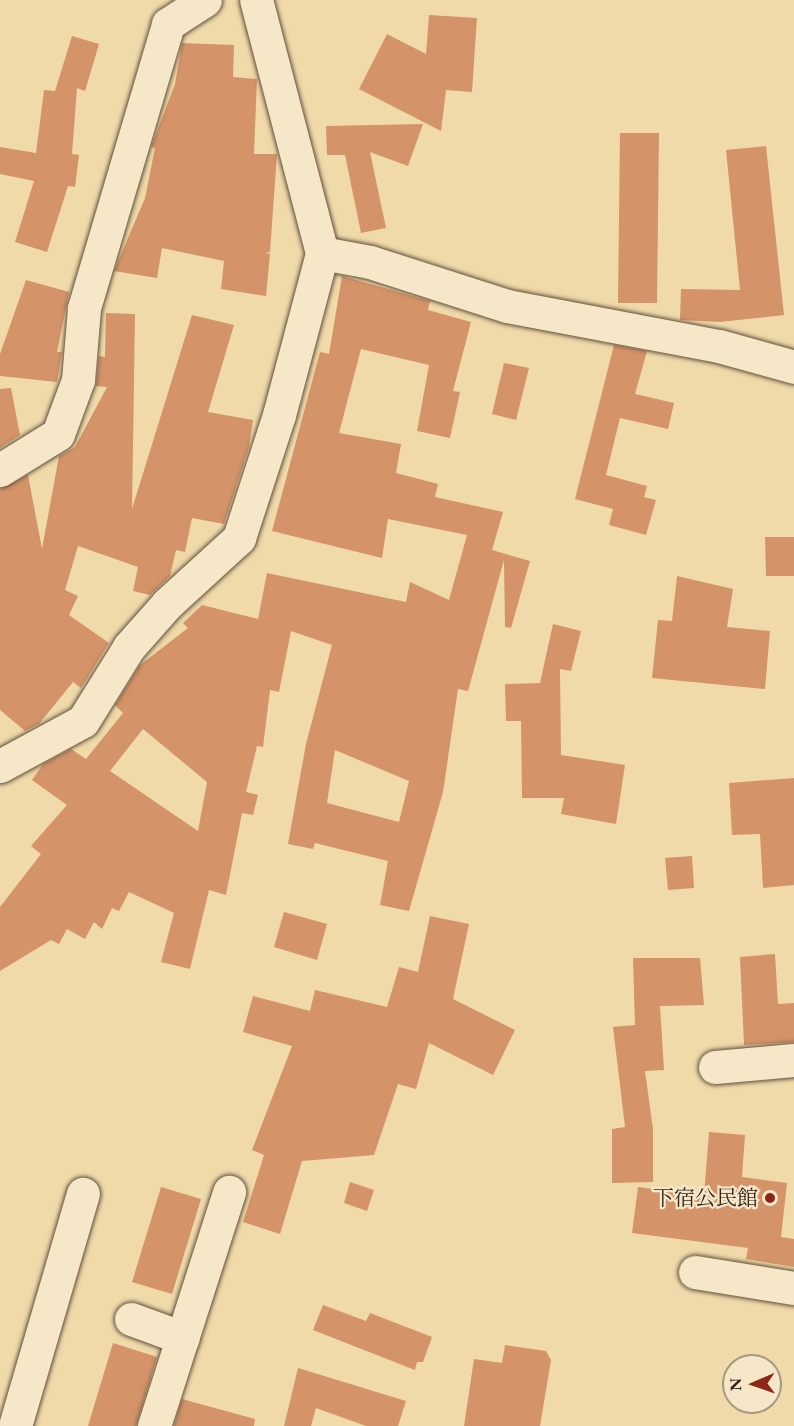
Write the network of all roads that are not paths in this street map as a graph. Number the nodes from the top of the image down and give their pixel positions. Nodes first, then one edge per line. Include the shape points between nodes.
1 (205, 0) edge
2 (256, 0) edge
3 (322, 253) junction
4 (794, 367) edge
5 (0, 470) edge
6 (0, 766) edge
7 (794, 1060) edge
8 (715, 1067) dead end
9 (230, 1192) dead end
10 (83, 1194) dead end
11 (695, 1272) dead end
12 (794, 1288) edge
13 (131, 1319) dead end
14 (183, 1338) junction
15 (15, 1426) edge
16 (154, 1426) edge

1 - 5 street via 168,24 84,308 78,380 58,434
2 - 3 street
3 - 4 street via 370,262 507,306 719,346
3 - 6 street via 279,415 239,538 166,604 129,647 83,721
7 - 8 street
9 - 14 street
10 - 15 street
11 - 12 street
13 - 14 street
14 - 16 street

